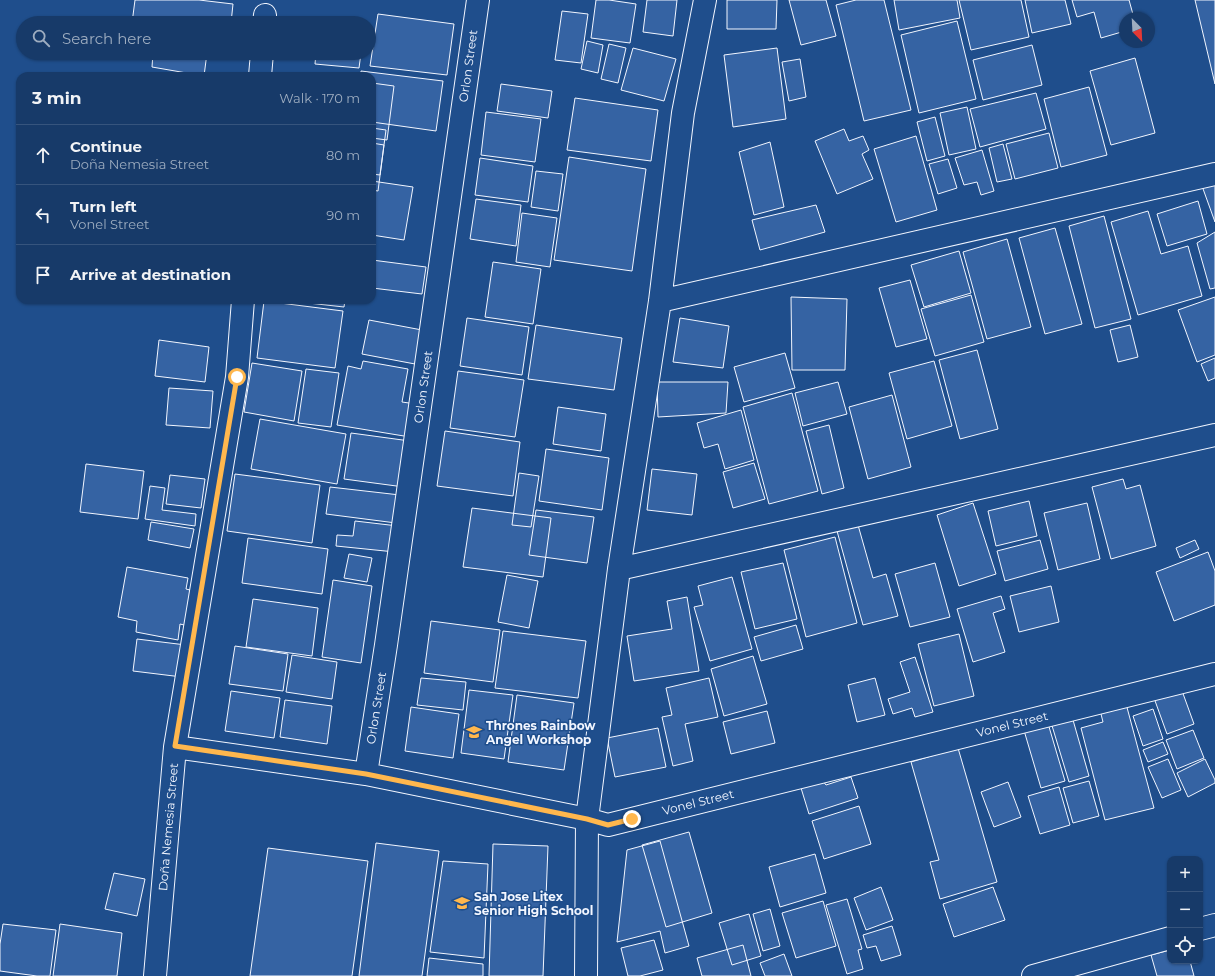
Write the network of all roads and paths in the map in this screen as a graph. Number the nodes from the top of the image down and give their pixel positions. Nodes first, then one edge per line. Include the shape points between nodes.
1 (478, 0) edge
2 (705, 0) edge
3 (261, 60) edge
4 (260, 72) edge
5 (1215, 174) edge
6 (660, 301) junction
7 (243, 304) edge
8 (1215, 435) edge
9 (619, 569) junction
10 (1215, 674) edge
11 (175, 746) junction
12 (366, 774) junction
13 (587, 819) junction
14 (1215, 925) edge
15 (1203, 928) edge
16 (1167, 939) edge
17 (155, 976) edge
18 (586, 976) edge
19 (1033, 976) edge

1 - 12 street, Orlon Street
2 - 6 street via 683,113
3 - 4 street
5 - 6 street
6 - 9 street
7 - 11 street, Doña Nemesia Street via 237,377
8 - 9 street
9 - 13 street
10 - 13 street, Vonel Street via 608,825
11 - 12 street, Vonel Street
11 - 17 street, Doña Nemesia Street
12 - 13 street, Vonel Street
13 - 18 street
14 - 15 street
16 - 19 street

